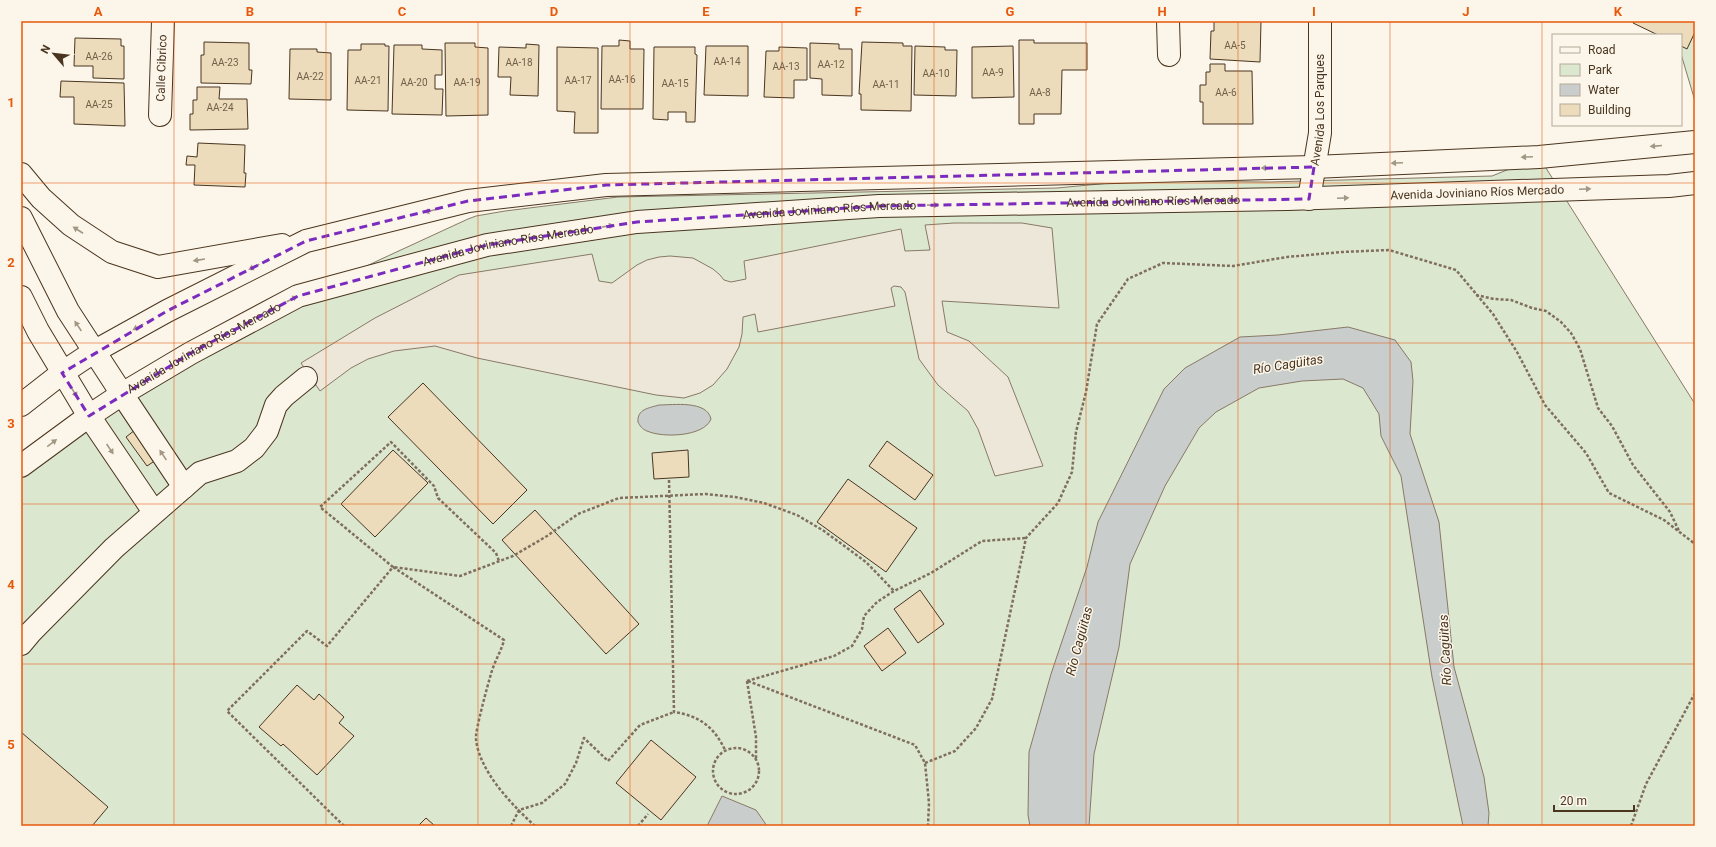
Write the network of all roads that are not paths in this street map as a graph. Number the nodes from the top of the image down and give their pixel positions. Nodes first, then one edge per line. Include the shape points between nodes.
1 (163, 21) edge
2 (1168, 21) edge
3 (1320, 21) edge
4 (1169, 55) dead end
5 (160, 115) dead end
6 (1695, 142) edge
7 (1314, 167) junction
8 (21, 174) edge
9 (1690, 187) edge
10 (1309, 199) junction
11 (21, 218) edge
12 (306, 241) junction
13 (21, 297) edge
14 (95, 351) junction
15 (62, 373) junction
16 (306, 378) dead end
17 (122, 394) junction
18 (21, 405) edge
19 (89, 416) junction
20 (21, 466) edge
21 (184, 487) junction
22 (154, 512) junction
23 (21, 644) edge

1 - 5 main road, Calle Cibrico
2 - 4 main road
3 - 7 main road, Avenida Los Parques via 1320,134
6 -> 7 main road via 1539,157
7 - 10 main road, Avenida Los Parques
7 -> 12 main road via 606,185 468,201
12 -> 8 main road via 158,267 112,252 71,226 41,198
10 -> 9 main road, Avenida Joviniano Ríos Mercado
17 -> 10 main road, Avenida Joviniano Ríos Mercado via 191,353 298,296 487,245 637,222 879,206
14 -> 11 main road via 68,311
12 -> 14 main road via 167,311
13 - 15 main road
14 - 15 main road
14 - 17 main road
15 - 18 main road
15 -> 19 main road
16 - 21 main road via 276,405 267,431 254,448 237,461 200,473
17 - 19 main road, Avenida Joviniano Ríos Mercado
21 -> 17 main road
20 -> 19 main road, Avenida Joviniano Ríos Mercado
19 -> 22 main road
21 - 22 main road
22 - 23 main road via 114,548

